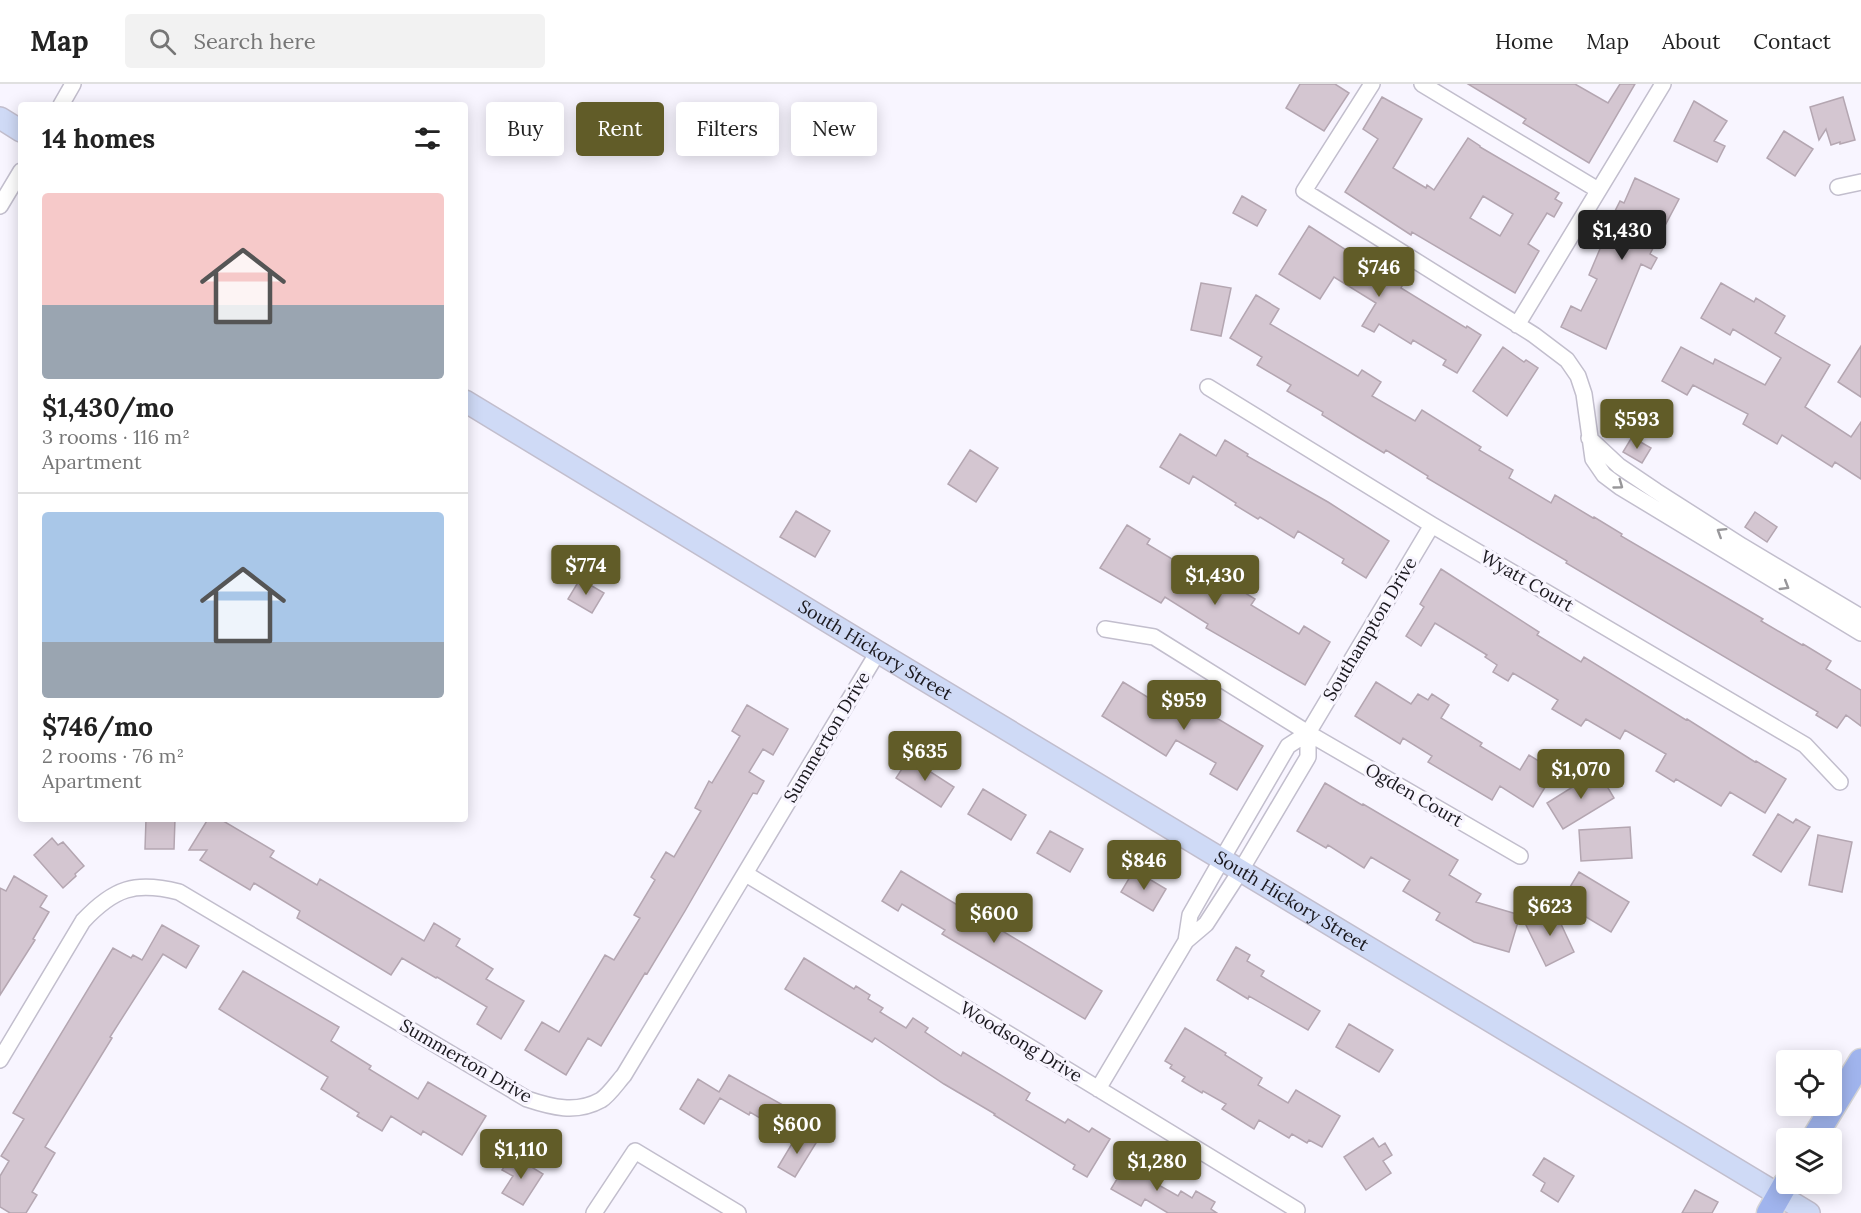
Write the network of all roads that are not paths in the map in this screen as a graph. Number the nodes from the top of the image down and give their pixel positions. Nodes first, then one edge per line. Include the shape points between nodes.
1 (73, 84) edge
2 (1372, 84) edge
3 (1422, 84) edge
4 (1663, 84) edge
5 (63, 102) edge
6 (0, 118) edge
7 (18, 129) edge
8 (18, 176) edge
9 (1861, 182) edge
10 (1838, 188) dead end
11 (1598, 190) junction
12 (0, 206) edge
13 (1517, 325) junction
14 (1208, 387) dead end
15 (468, 403) edge
16 (1589, 438) junction
17 (1432, 525) junction
18 (1861, 617) edge
19 (1105, 629) dead end
20 (1861, 633) edge
21 (879, 652) junction
22 (1308, 733) junction
23 (1840, 782) dead end
24 (1520, 856) dead end
25 (1222, 859) junction
26 (1241, 870) junction
27 (746, 874) junction
28 (1186, 941) junction
29 (0, 1060) edge
30 (1861, 1061) edge
31 (1098, 1089) junction
32 (1820, 1128) edge
33 (1778, 1197) edge
34 (1297, 1210) dead end
35 (594, 1213) edge
36 (738, 1213) edge
37 (1809, 1213) edge

1 - 5 street
2 - 13 street via 1304,191
3 - 11 street
4 - 11 street
6 - 7 street
8 - 12 street
9 - 10 street
11 - 13 street
13 - 16 street via 1567,360 1578,376
14 - 17 street, Wyatt Court
15 - 21 street, South Hickory Street
18 -> 16 street via 1656,491
16 -> 20 street via 1593,459 1604,475 1620,487
17 - 22 street, Southampton Drive
17 - 23 street, Wyatt Court via 1805,745
19 - 22 street, Ogden Court via 1154,637
21 - 25 street, South Hickory Street
21 - 27 street, Summerton Drive
22 - 24 street, Ogden Court
22 - 25 street, Southampton Drive via 1288,746
22 - 26 street, Southampton Drive via 1308,758
25 - 26 street, South Hickory Street
25 - 28 street, Southampton Drive via 1190,915
26 - 28 street, Southampton Drive via 1206,924
26 - 33 street, South Hickory Street
27 - 29 street, Summerton Drive via 624,1075 602,1100 578,1108 554,1108 526,1099 179,892 156,886 135,887 116,894 83,921
27 - 31 street, Woodsong Drive
28 - 31 street
30 - 32 main road
31 - 34 street, Woodsong Drive
33 - 37 street, South Hickory Street
35 - 36 street via 635,1151

